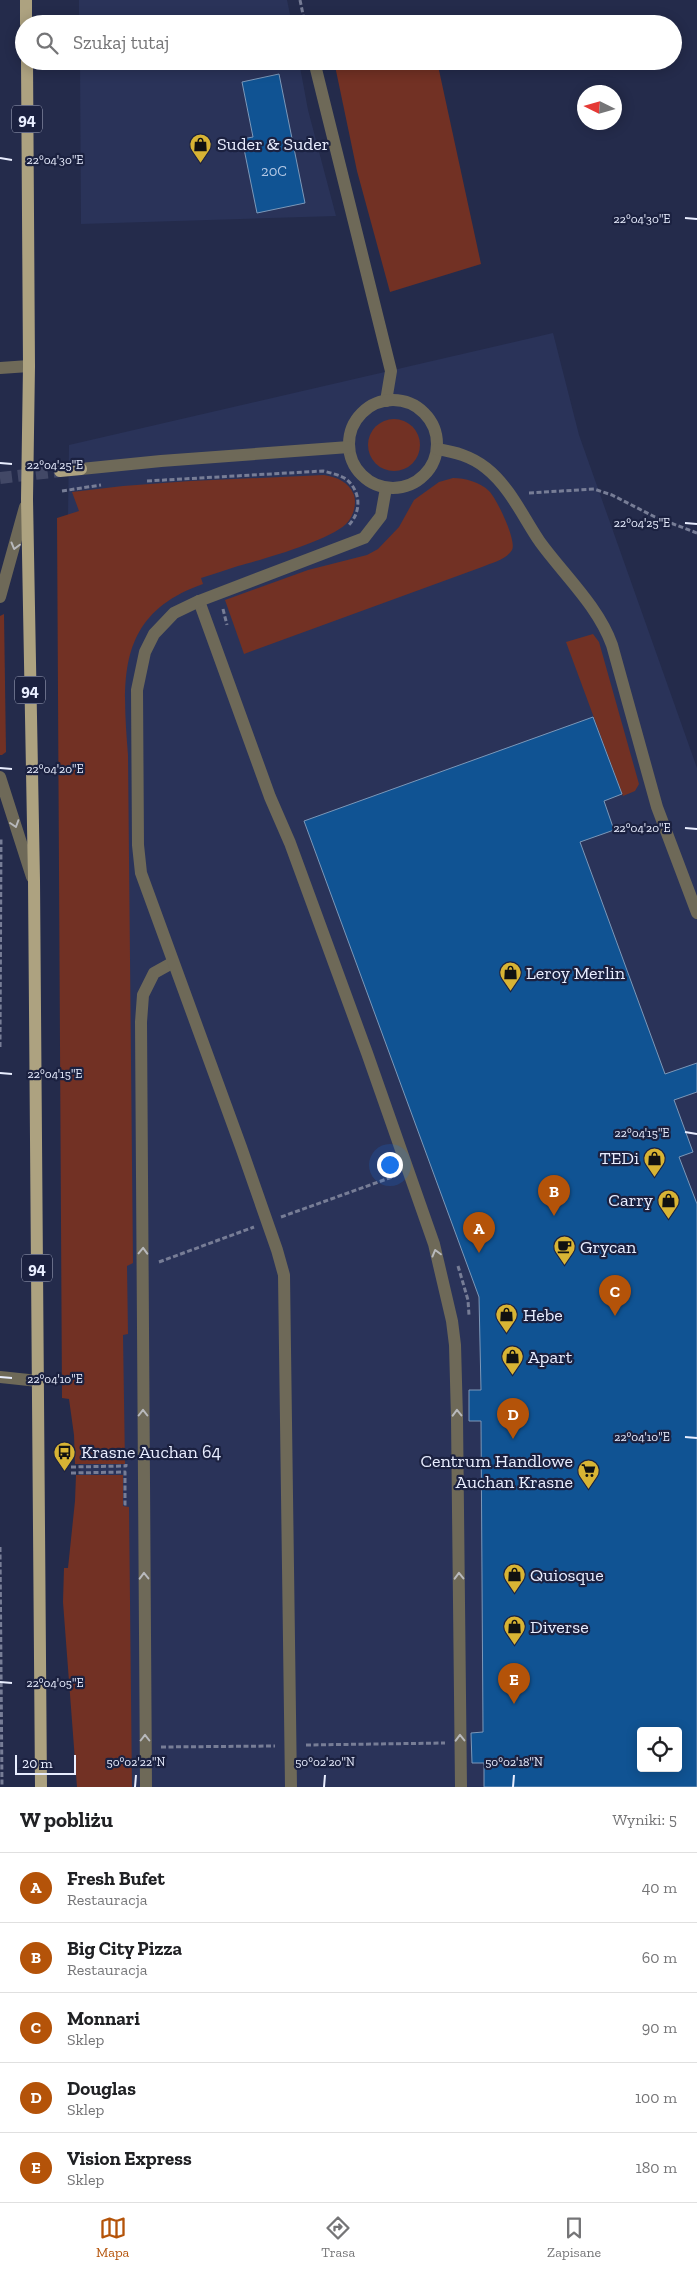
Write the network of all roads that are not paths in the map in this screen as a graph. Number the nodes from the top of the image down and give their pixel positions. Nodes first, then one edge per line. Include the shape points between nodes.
1 (26, 0) edge
2 (26, 15) edge
3 (27, 70) edge
4 (316, 70) edge
5 (30, 366) junction
6 (0, 368) edge
7 (386, 401) junction
8 (349, 448) junction
9 (437, 449) junction
10 (81, 469) joint
11 (60, 471) tunnel mouth
12 (386, 488) junction
13 (27, 499) junction
14 (0, 597) edge
15 (199, 601) junction
16 (0, 777) edge
17 (34, 880) junction
18 (697, 914) edge
19 (172, 963) junction
20 (0, 1377) edge
21 (38, 1381) junction
22 (41, 1787) edge
23 (146, 1787) edge
24 (291, 1787) edge
25 (461, 1787) edge

1 - 2 main road
3 - 5 main road, 94
4 - 7 street via 392,371
5 - 6 street
5 - 13 main road, 94
7 - 8 street via 363,412 355,422
7 - 9 street via 409,403 427,416 437,437
8 - 10 street via 160,460
8 - 12 street via 361,474
9 - 12 street via 432,466 420,479 404,487
9 - 18 street via 475,460 498,480 608,634 658,807
10 - 11 main road
12 - 15 street via 380,516 364,538
13 -> 14 street
13 - 17 main road, 94
15 - 19 street via 174,613 154,634 145,652 137,690 141,873
25 -> 15 street via 456,1345 452,1321 434,1244 367,1053
16 -> 17 street
17 - 21 main road, 94
23 -> 19 street via 141,1022 143,995 154,973
19 - 24 street via 278,1250 284,1275
20 - 21 street
21 - 22 main road, 94

